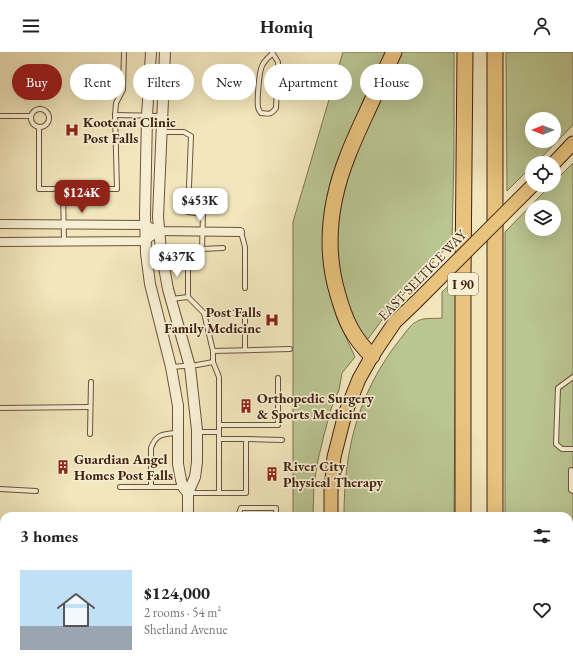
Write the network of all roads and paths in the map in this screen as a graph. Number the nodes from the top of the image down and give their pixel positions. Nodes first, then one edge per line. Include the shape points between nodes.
1 (124, 52) edge
2 (151, 52) edge
3 (165, 52) edge
4 (394, 52) edge
5 (465, 52) edge
6 (495, 52) edge
7 (272, 53) edge
8 (115, 115) junction
9 (0, 116) edge
10 (30, 116) junction
11 (147, 116) junction
12 (163, 116) junction
13 (39, 127) junction
14 (162, 132) junction
15 (573, 143) edge
16 (561, 156) edge
17 (63, 190) junction
18 (526, 192) edge
19 (0, 224) edge
20 (64, 224) junction
21 (145, 225) junction
22 (159, 231) junction
23 (202, 232) junction
24 (240, 232) joint
25 (64, 241) junction
26 (146, 241) junction
27 (0, 242) edge
28 (202, 248) junction
29 (223, 248) dead end
30 (245, 288) dead end
31 (188, 297) junction
32 (171, 299) junction
33 (204, 313) junction
34 (245, 326) dead end
35 (245, 335) dead end
36 (290, 349) dead end
37 (245, 350) junction
38 (213, 351) junction
39 (372, 356) junction
40 (213, 362) junction
41 (190, 366) junction
42 (171, 367) junction
43 (573, 377) edge
44 (278, 378) dead end
45 (91, 382) dead end
46 (90, 407) junction
47 (0, 408) edge
48 (218, 425) junction
49 (197, 432) junction
50 (218, 432) junction
51 (178, 433) junction
52 (90, 434) dead end
53 (218, 439) junction
54 (246, 439) junction
55 (282, 440) dead end
56 (573, 449) edge
57 (571, 470) dead end
58 (120, 487) dead end
59 (151, 487) junction
60 (0, 489) edge
61 (186, 490) junction
62 (36, 491) dead end
63 (573, 491) edge
64 (219, 493) junction
65 (188, 512) edge
66 (240, 512) edge
67 (276, 512) edge
68 (331, 512) edge
69 (463, 512) edge
70 (495, 512) edge

1 - 8 lane via 123,90 116,103
2 - 11 street
3 - 12 street
4 - 39 highway via 348,155 335,197 331,222 332,272 339,299 352,331
5 - 69 highway, I 90
6 - 70 highway, I 90
7 - 7 lane via 278,62 276,108 269,114 261,113 258,104 260,70
8 - 11 lane
8 - 17 lane via 117,189
9 - 10 lane
10 - 13 lane via 33,125
10 - 13 lane via 36,109 47,112 48,121 45,126
11 - 12 lane
11 - 21 street
12 - 14 street
13 - 17 lane via 39,190
14 - 22 street
14 - 23 lane via 184,132 191,136 188,212 203,214
15 - 16 main road
17 - 20 lane
18 - 39 main road, EAST SELTICE WAY, bridge via 395,322
19 - 20 street
20 - 21 street
20 - 25 lane
21 - 22 street
21 - 26 street
22 - 23 street
22 - 26 street
22 - 32 street
23 - 24 street
23 - 28 lane
24 - 30 lane via 245,247
25 - 26 street
25 - 27 street
26 - 42 street via 150,284
28 - 29 lane
28 - 31 lane via 188,256
31 - 32 lane
31 - 33 lane
32 - 41 street
33 - 34 lane via 245,313
33 - 38 lane
35 - 37 lane
36 - 37 lane
37 - 38 lane
38 - 40 lane
39 - 68 main road, EAST SELTICE WAY via 353,394 341,429 334,457
40 - 41 lane
40 - 48 lane via 219,377
41 - 42 lane
41 - 49 street
42 - 51 street via 178,406
43 - 56 lane via 558,388 556,444 562,449
44 - 48 lane via 278,425
45 - 46 lane
46 - 47 lane
46 - 52 lane
48 - 50 lane
49 - 50 lane
49 - 61 street via 195,477
50 - 53 lane
51 - 59 lane via 164,434 153,443
51 - 61 street via 178,464
53 - 54 lane
53 - 64 lane
54 - 55 lane
54 - 64 lane via 246,492
57 - 63 lane
58 - 59 lane
59 - 61 lane
60 - 62 lane
61 - 64 lane
61 - 65 street
66 - 67 lane via 241,508 276,508

